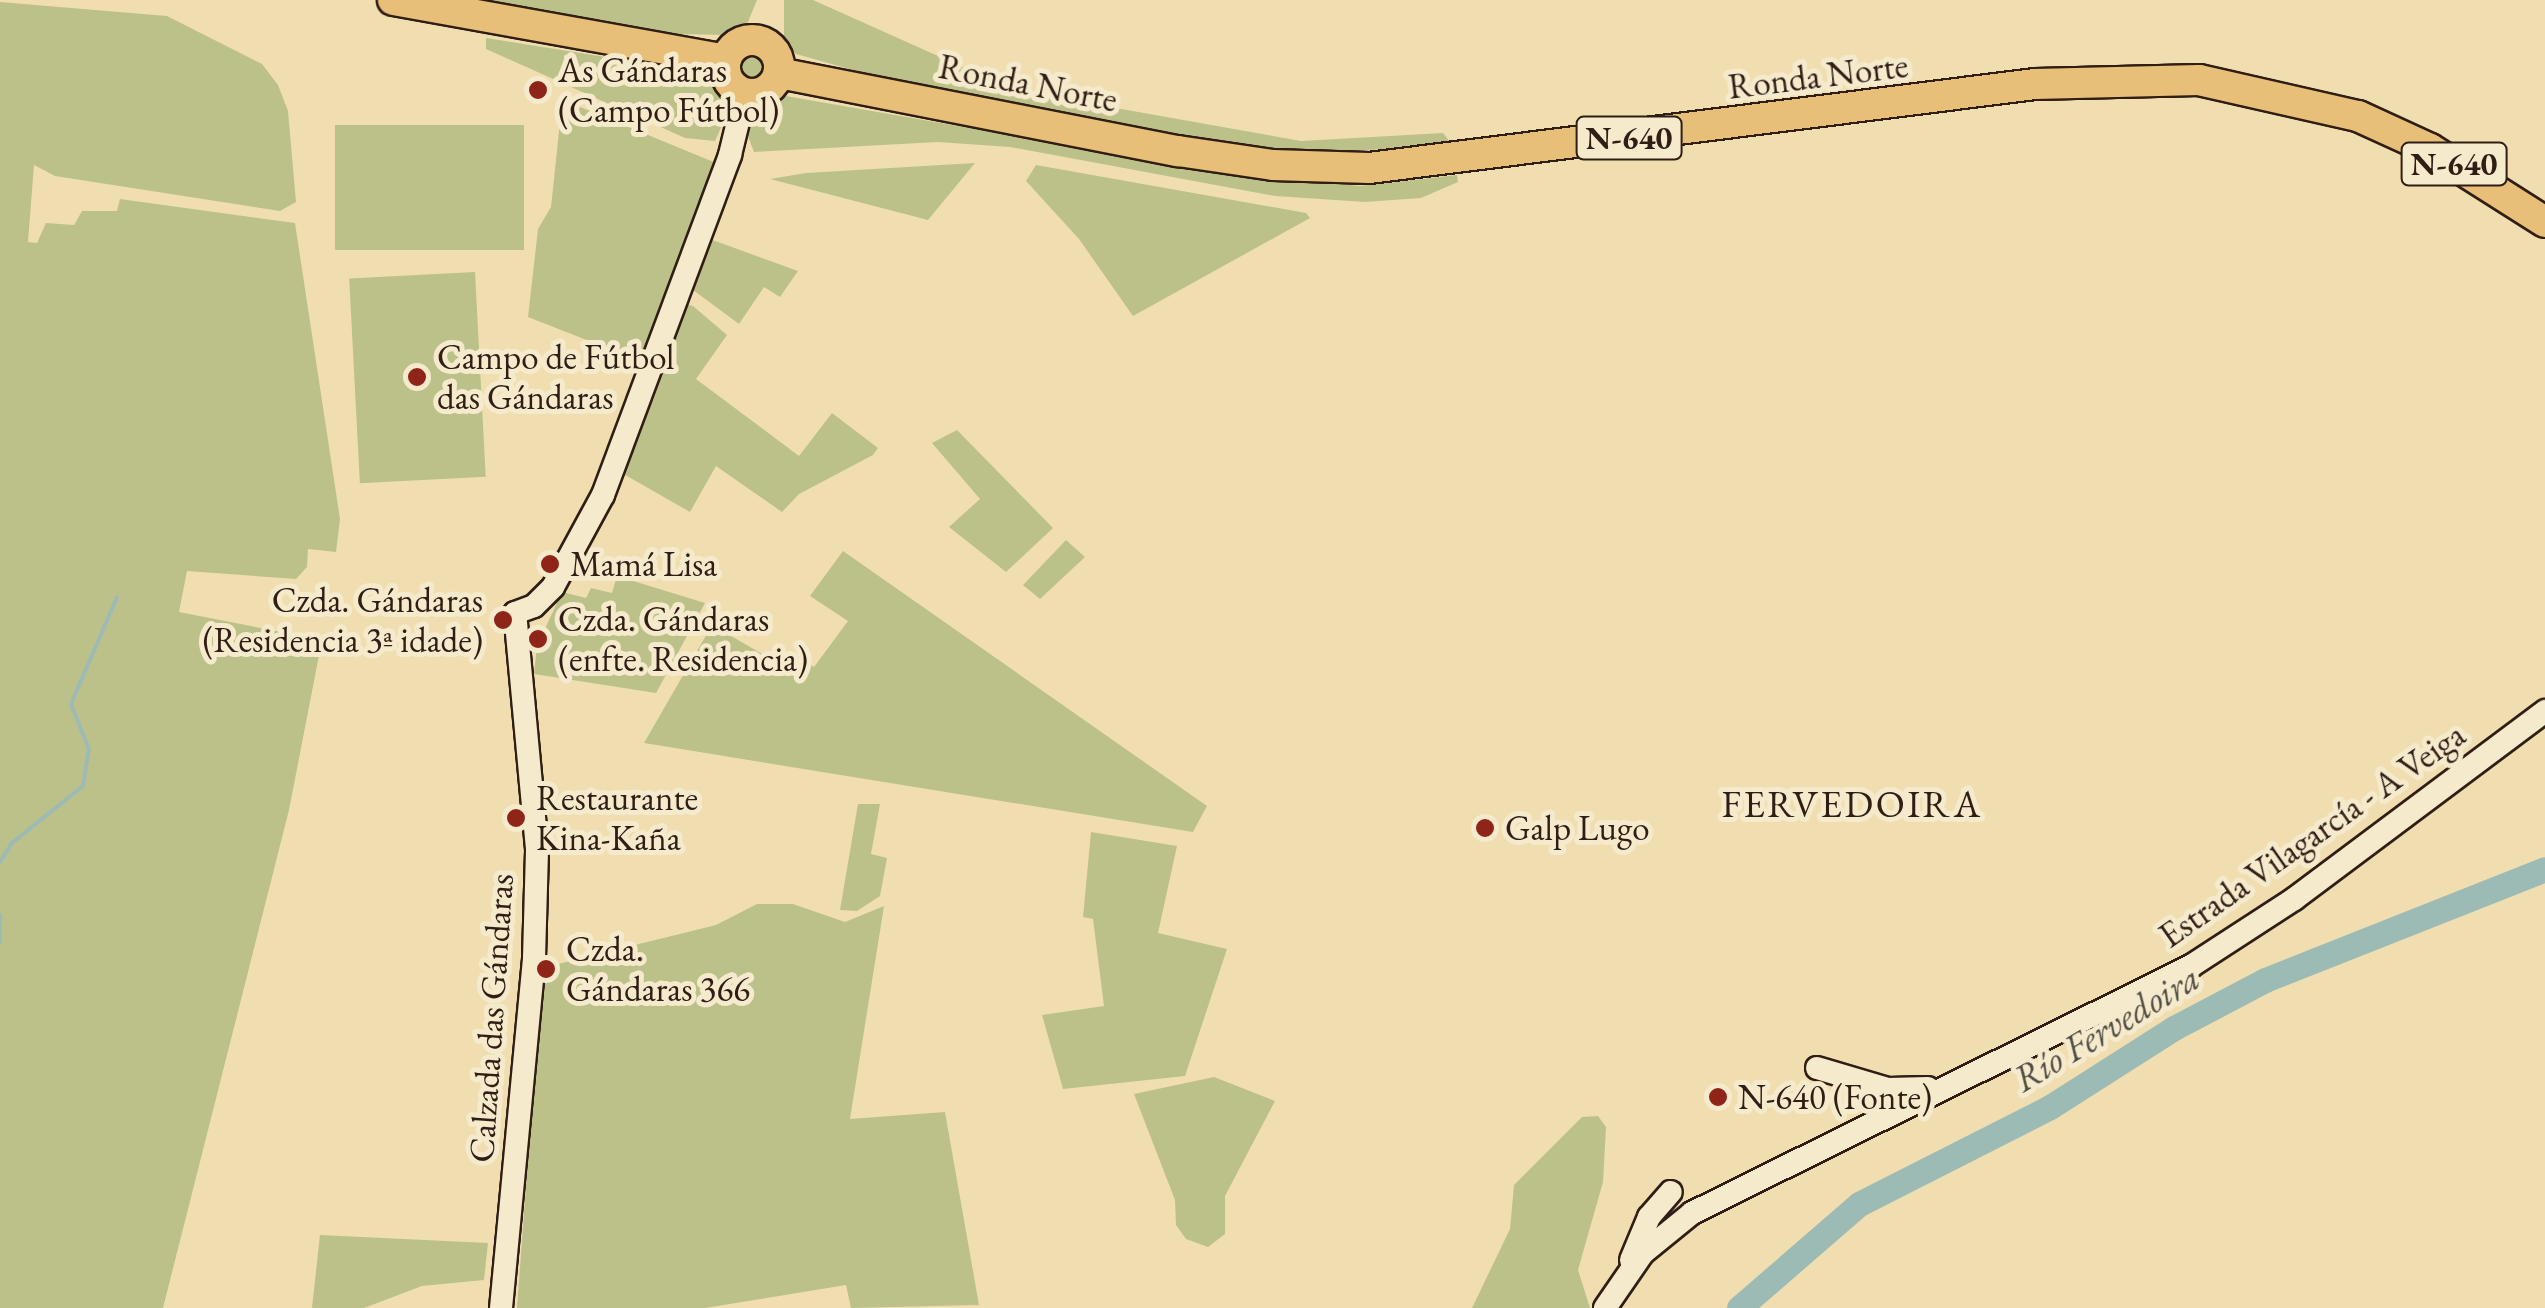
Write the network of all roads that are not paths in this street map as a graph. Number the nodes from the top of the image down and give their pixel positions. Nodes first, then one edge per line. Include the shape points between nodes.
1 (393, 0) edge
2 (726, 60) junction
3 (779, 73) junction
4 (745, 94) junction
5 (2545, 222) edge
6 (2545, 712) edge
7 (1817, 1068) dead end
8 (1960, 1080) junction
9 (1671, 1192) dead end
10 (1630, 1268) junction
11 (501, 1308) edge
12 (1605, 1308) edge

1 - 2 highway
2 - 3 highway via 735,45 760,40 778,57
2 - 4 highway via 730,84
3 - 4 highway via 770,88
3 - 5 highway, Ronda Norte / N-640 via 1178,150 1273,165 1369,168 2036,84 2199,80 2358,116 2430,149
4 - 11 main road, Calzada das Gándaras via 730,154 603,495 553,587 534,606 514,612 536,885
6 - 8 main road, Estrada Vilagarcía - A Veiga via 2229,944
7 - 8 main road via 1903,1091
8 - 10 main road, Estrada Vilagarcía - A Veiga via 1772,1168 1674,1225
9 - 10 main road via 1639,1236
10 - 12 main road, Estrada Vilagarcía - A Veiga

